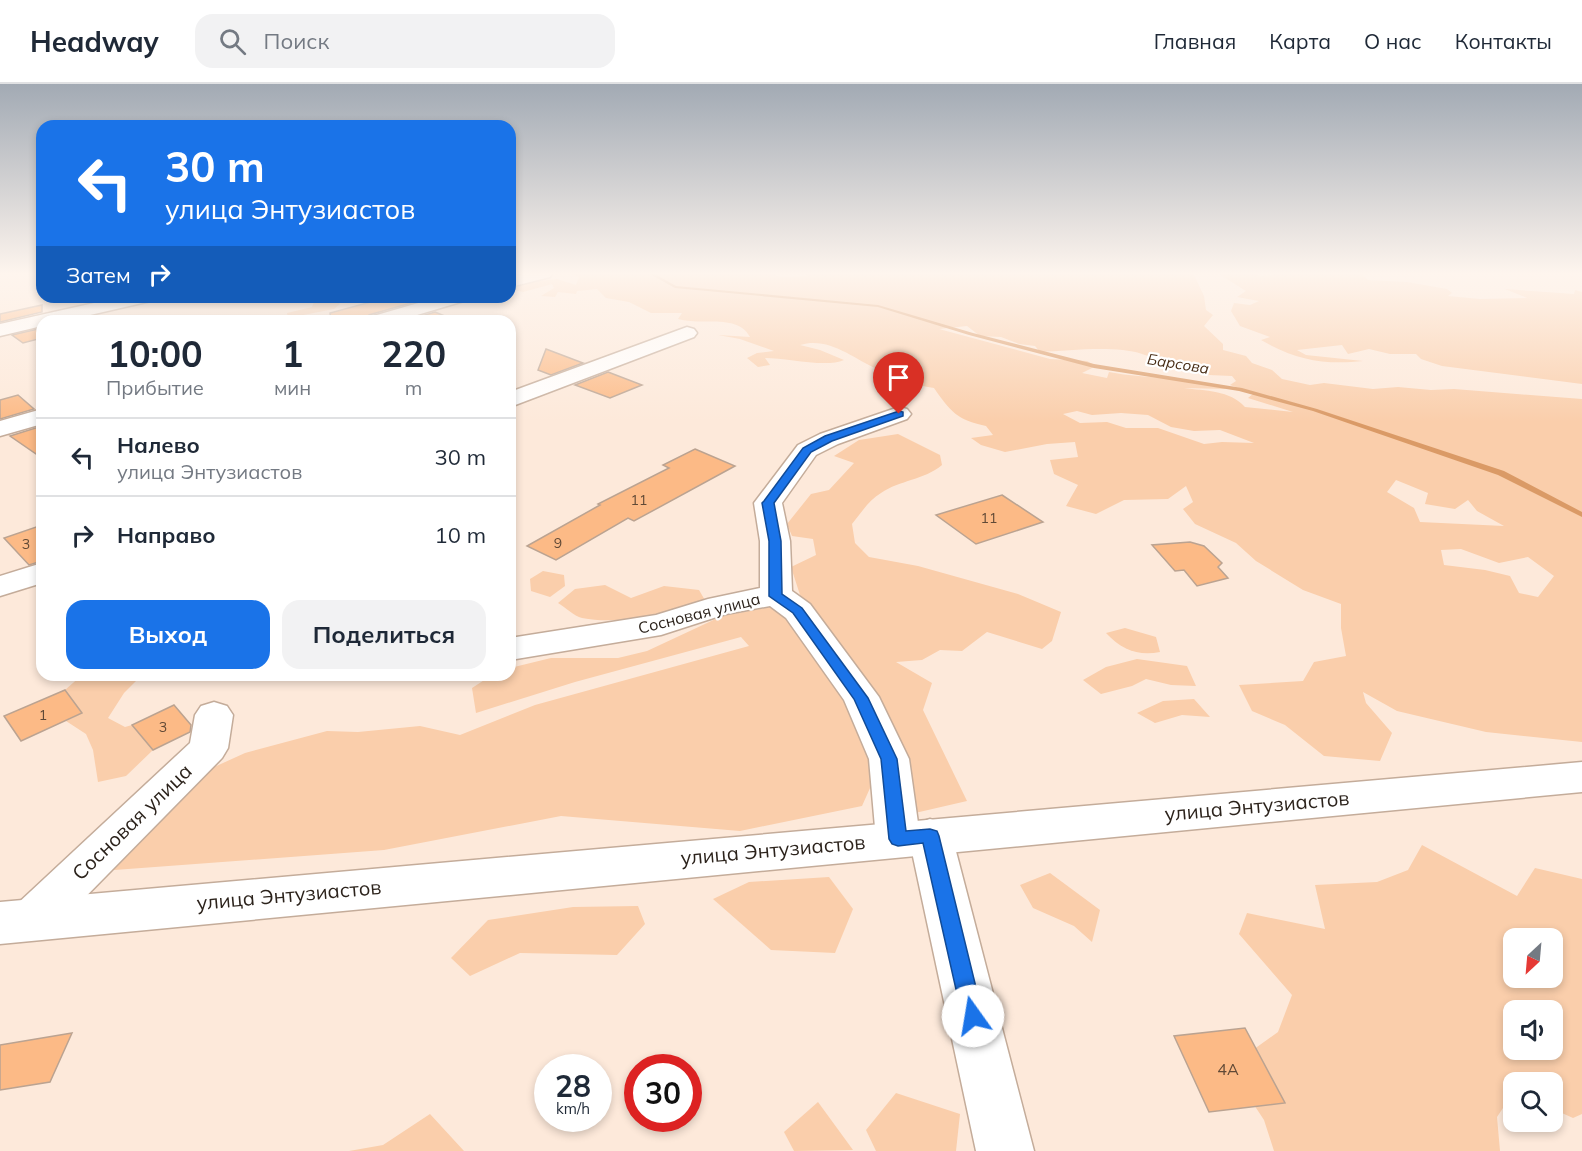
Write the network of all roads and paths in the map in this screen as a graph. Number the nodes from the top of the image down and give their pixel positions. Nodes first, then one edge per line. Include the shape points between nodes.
1 (32, 323) edge
2 (0, 330) edge
3 (687, 333) dead end
4 (516, 398) edge
5 (899, 414) dead end
6 (36, 418) edge
7 (0, 429) edge
8 (36, 574) edge
9 (0, 587) edge
10 (776, 596) junction
11 (516, 647) edge
12 (214, 715) dead end
13 (1582, 777) edge
14 (914, 837) junction
15 (16, 921) edge
16 (1005, 1151) edge

1 - 2 street
3 - 4 street
5 - 10 street, Сосновая улица via 807,450 768,503 775,541
6 - 7 street
8 - 9 street
10 - 11 street, Сосновая улица via 719,606 661,625
10 - 14 street via 798,610 861,698 889,759
12 - 15 street, Сосновая улица via 208,748 111,845
13 - 14 street, улица Энтузиастов
14 - 15 street, улица Энтузиастов
14 - 16 street

